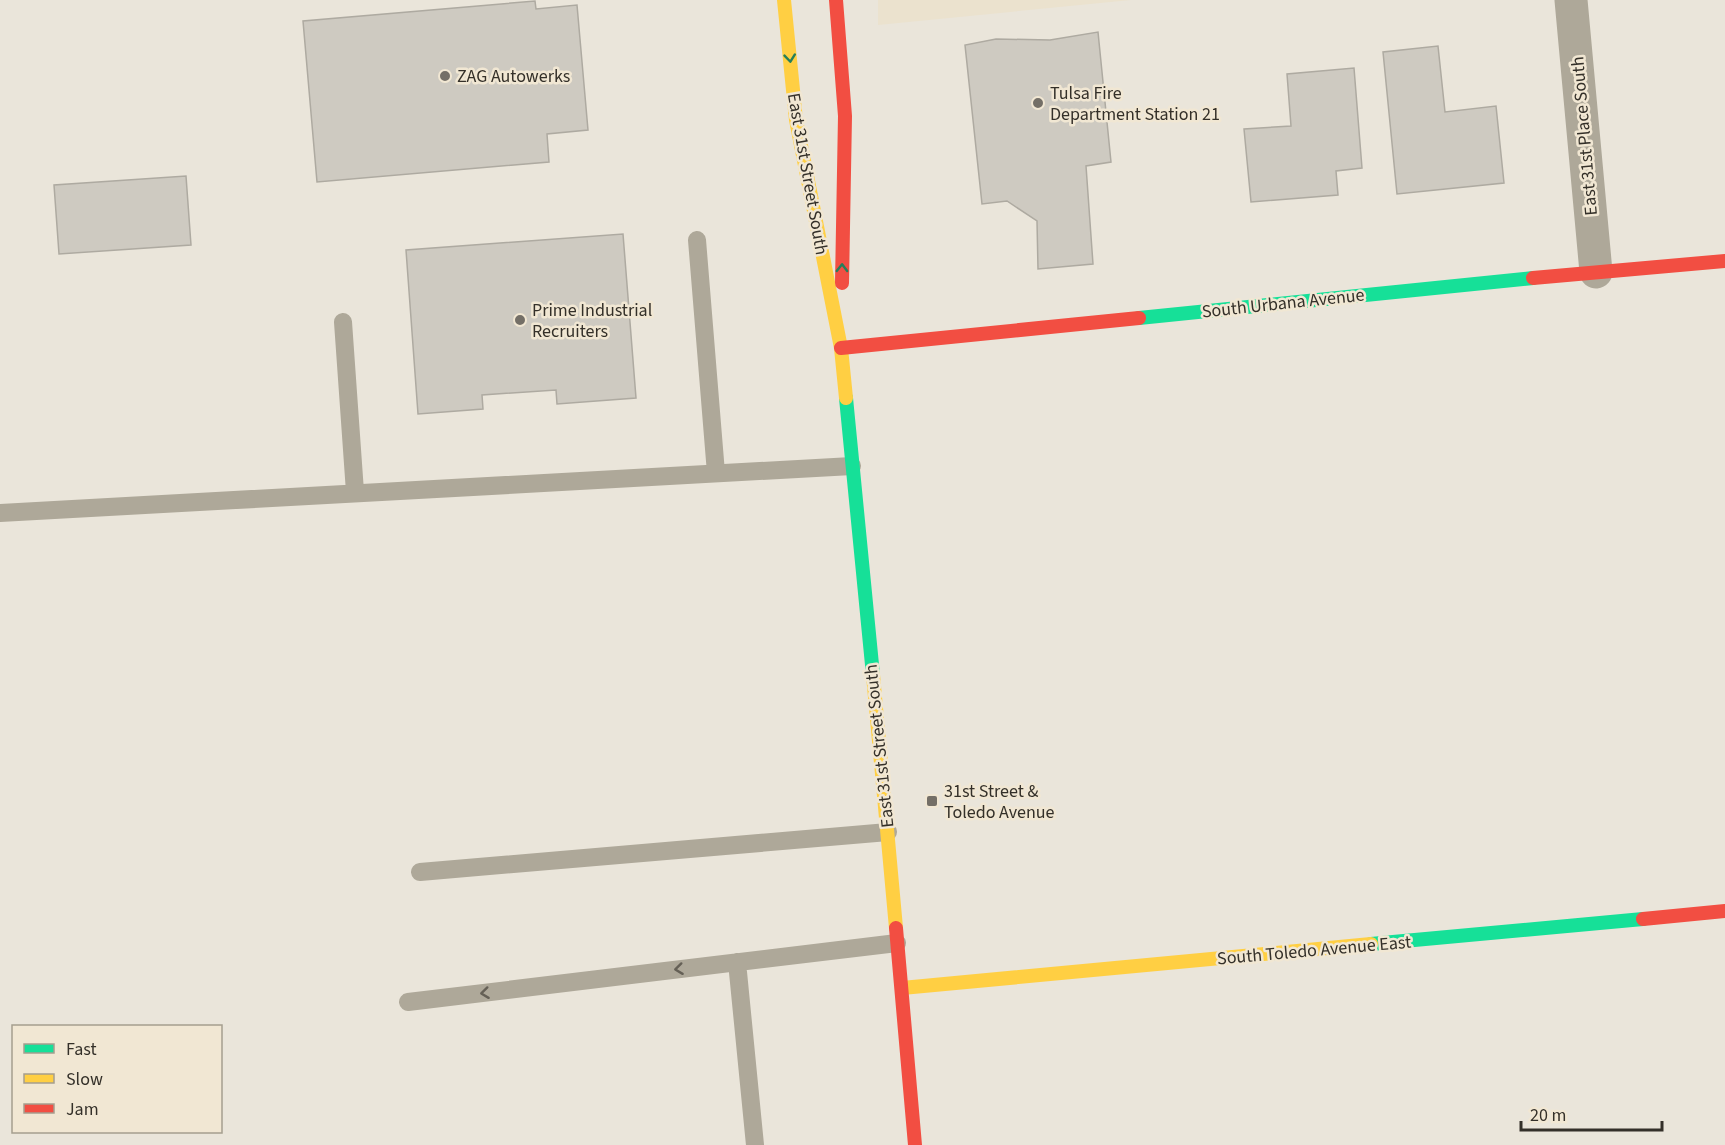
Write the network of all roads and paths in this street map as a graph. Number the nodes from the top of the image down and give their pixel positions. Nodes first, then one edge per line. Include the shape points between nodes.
1 (784, 0) edge
2 (836, 0) edge
3 (1571, 0) edge
4 (697, 240) dead end
5 (1725, 261) edge
6 (1596, 272) junction
7 (343, 322) dead end
8 (841, 348) junction
9 (852, 466) junction
10 (716, 473) junction
11 (355, 492) junction
12 (0, 513) edge
13 (888, 832) junction
14 (420, 872) dead end
15 (1725, 911) edge
16 (897, 943) junction
17 (737, 962) junction
18 (902, 988) junction
19 (408, 1002) dead end
20 (755, 1145) edge
21 (915, 1145) edge

1 -> 8 street, East 31st Street South via 796,120
8 -> 2 street, East 31st Street South via 845,116
3 - 6 street, East 31st Place South
4 - 10 lane
5 - 6 street, South Urbana Avenue
6 - 8 street, South Urbana Avenue
7 - 11 lane
8 - 9 street, East 31st Street South
9 - 10 lane
9 - 13 street, East 31st Street South
10 - 11 lane
11 - 12 lane
13 - 14 lane
13 - 16 street, East 31st Street South
15 - 18 street, South Toledo Avenue East
16 - 17 lane
16 - 18 street, East 31st Street South
17 -> 19 lane
17 - 20 lane
18 - 21 street, East 31st Street South

